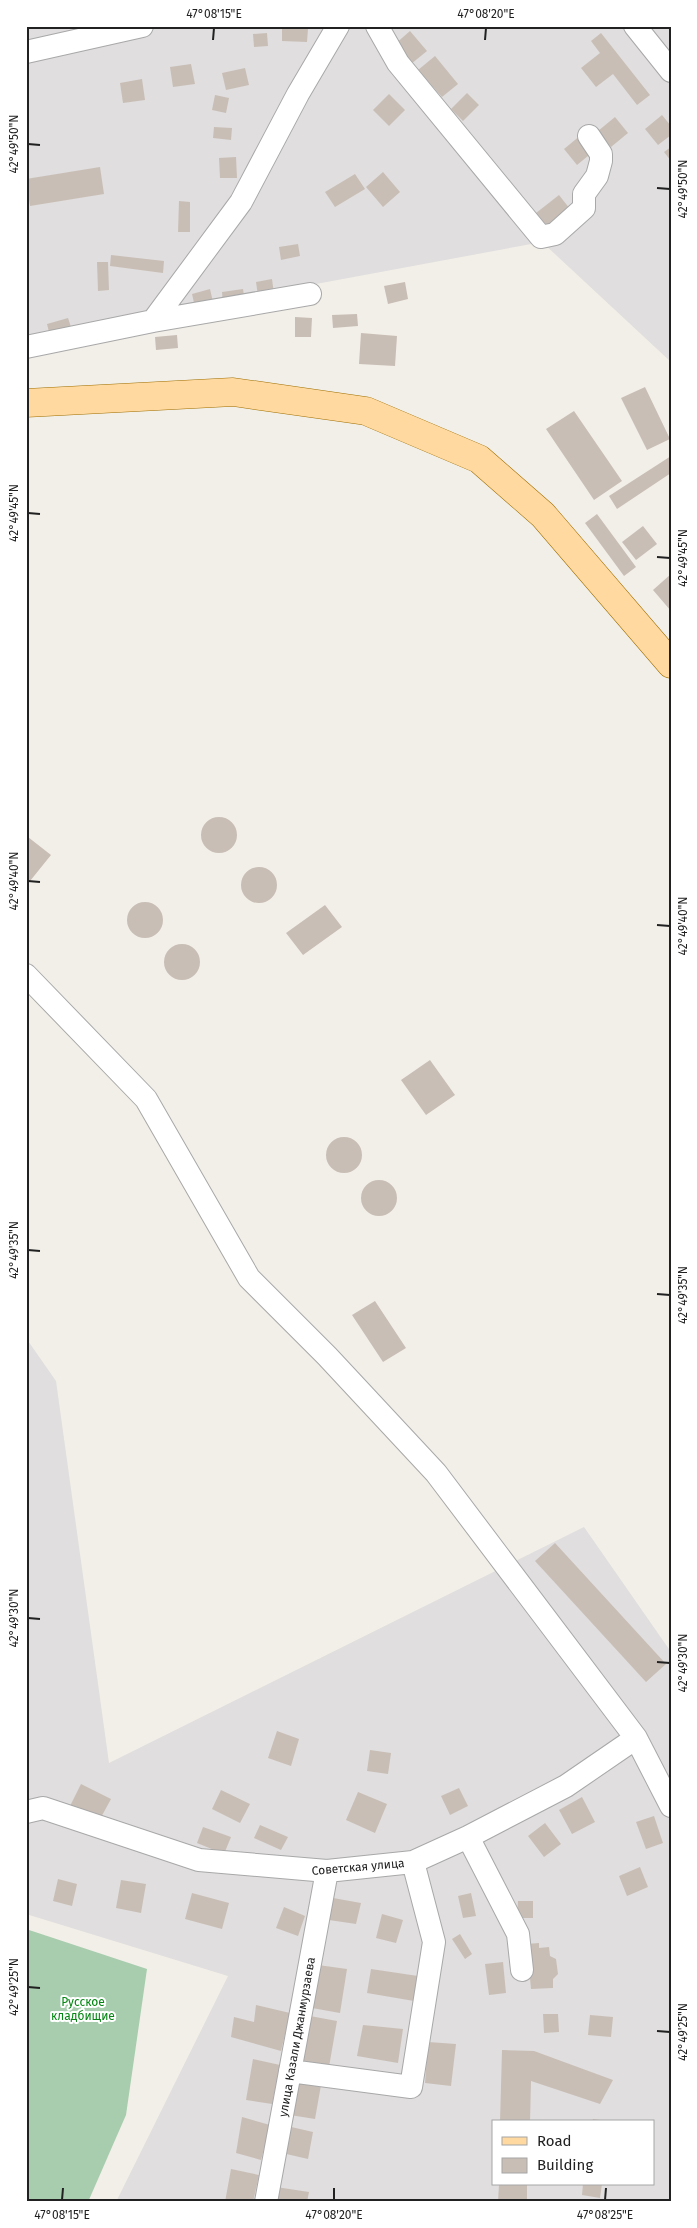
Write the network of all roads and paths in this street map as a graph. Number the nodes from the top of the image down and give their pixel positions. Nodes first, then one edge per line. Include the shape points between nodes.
1 (142, 26) edge
2 (338, 26) edge
3 (377, 26) edge
4 (635, 26) edge
5 (26, 52) edge
6 (671, 71) edge
7 (590, 136) dead end
8 (310, 294) dead end
9 (153, 321) junction
10 (26, 347) edge
11 (26, 403) edge
12 (671, 664) edge
13 (26, 975) edge
14 (636, 1738) junction
15 (671, 1806) edge
16 (26, 1812) edge
17 (468, 1837) junction
18 (413, 1862) junction
19 (327, 1871) junction
20 (522, 1970) dead end
21 (290, 2071) junction
22 (266, 2202) edge

1 - 5 street
2 - 9 street via 241,202
3 - 7 street via 398,63 541,237 555,234 584,208 584,194 597,176 601,161 601,154
4 - 6 street
8 - 9 street
9 - 10 street
11 - 12 main road via 233,392 366,411 479,460 543,515
13 - 14 street via 146,1099 249,1278 436,1472
14 - 15 street
14 - 17 street, Советская улица via 566,1786
16 - 19 street, Советская улица via 43,1808 199,1860
17 - 18 street, Советская улица
17 - 20 street via 518,1934
18 - 19 street, Советская улица
18 - 21 street via 434,1942 411,2087
19 - 21 street, улица Казали Джанмурзаева
21 - 22 street, улица Казали Джанмурзаева

